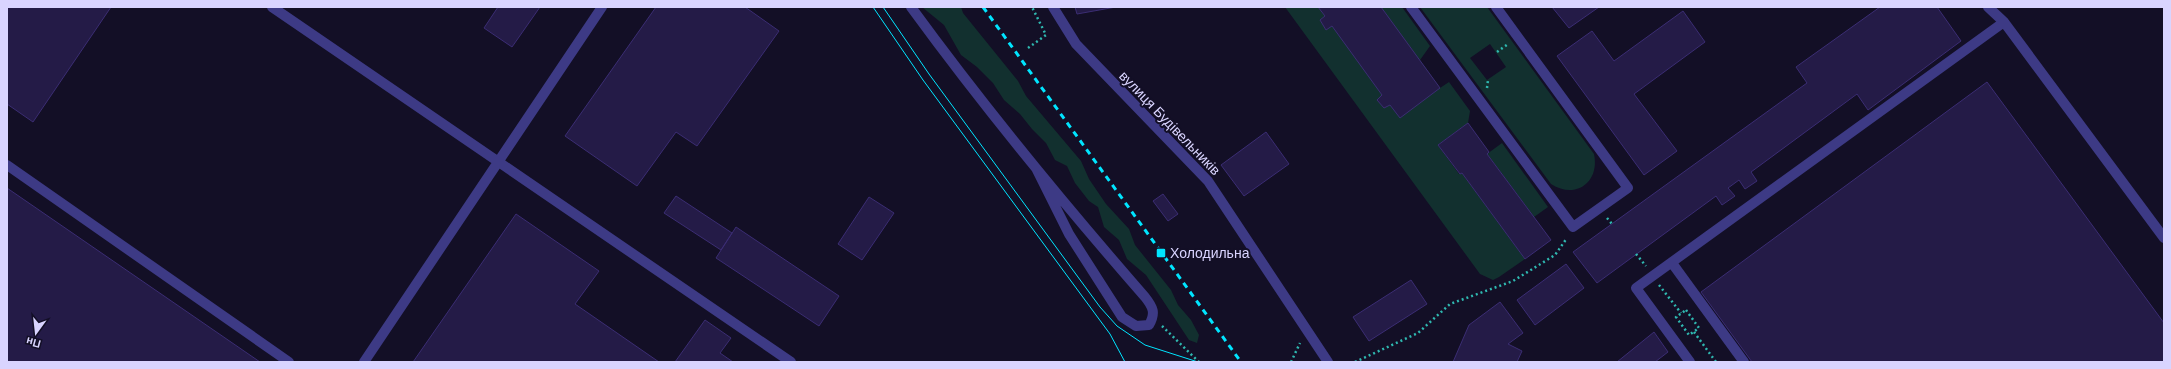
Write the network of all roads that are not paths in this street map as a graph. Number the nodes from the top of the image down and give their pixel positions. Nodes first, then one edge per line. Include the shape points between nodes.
1 (272, 7) edge
2 (602, 7) edge
3 (911, 7) edge
4 (1053, 7) edge
5 (1411, 7) edge
6 (1496, 7) edge
7 (1988, 7) edge
8 (2004, 22) junction
9 (499, 162) junction
10 (7, 165) edge
11 (1036, 168) junction
12 (2164, 238) edge
13 (1672, 263) junction
14 (289, 362) edge
15 (364, 362) edge
16 (790, 362) edge
17 (1328, 362) edge
18 (1690, 362) edge
19 (1744, 362) edge

1 - 9 street
2 - 9 street
3 - 11 street
4 - 17 street, вулиця Будівельників via 1076,44 1208,181
5 - 6 street via 1573,228 1628,188
7 - 8 street
8 - 12 street
8 - 13 street
9 - 15 street
9 - 16 street
10 - 14 street
11 - 11 street via 1069,234 1122,317 1136,326 1149,325 1153,317 1153,308 1145,296
13 - 18 street via 1636,288
13 - 19 street

